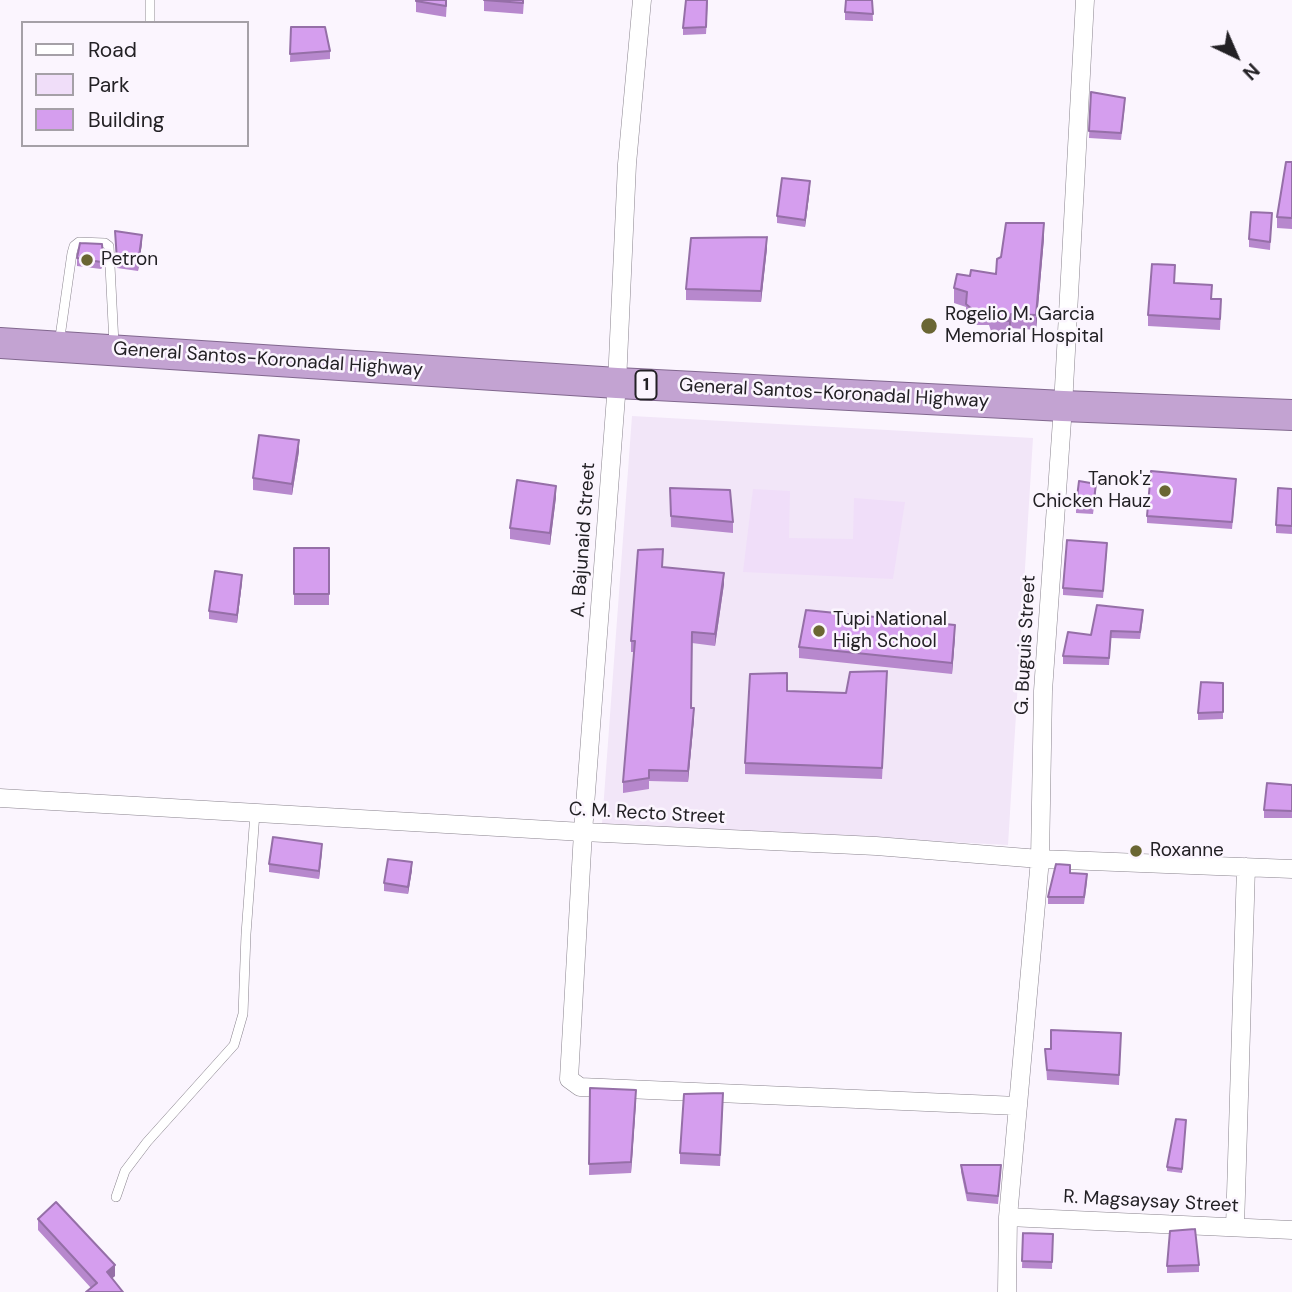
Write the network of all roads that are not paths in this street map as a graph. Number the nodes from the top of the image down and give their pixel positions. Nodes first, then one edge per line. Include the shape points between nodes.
1 (150, 0) edge
2 (642, 0) edge
3 (1085, 0) edge
4 (150, 21) edge
5 (0, 343) edge
6 (58, 346) junction
7 (114, 350) junction
8 (617, 383) junction
9 (1063, 406) junction
10 (1292, 415) edge
11 (0, 798) edge
12 (255, 813) junction
13 (583, 832) junction
14 (1040, 859) junction
15 (1246, 867) junction
16 (1292, 869) edge
17 (1018, 1106) junction
18 (116, 1197) dead end
19 (1008, 1217) junction
20 (1235, 1227) junction
21 (1292, 1230) edge
22 (1007, 1292) edge

1 - 4 lane
2 - 8 street, A. Bajunaid Street via 627,164
3 - 9 street, G. Buguis Street
5 - 6 highway, General Santos-Koronadal Highway / 1
6 - 7 highway, General Santos-Koronadal Highway / 1
6 - 7 lane via 74,246 105,243 110,249
7 - 8 highway, General Santos-Koronadal Highway / 1
8 - 9 highway, General Santos-Koronadal Highway / 1
8 - 13 street, A. Bajunaid Street
9 - 10 highway, General Santos-Koronadal Highway / 1
9 - 14 street, G. Buguis Street via 1044,691
11 - 12 street, C. M. Recto Street
12 - 13 street, C. M. Recto Street
12 - 18 lane via 243,1014 234,1045 147,1142 125,1171
13 - 14 street, C. M. Recto Street
13 - 17 street, A. Bajunaid Street via 571,1083 580,1087
14 - 15 street, C. M. Recto Street
14 - 17 street, G. Buguis Street
15 - 16 street, C. M. Recto Street
15 - 20 street
17 - 19 street, G. Buguis Street
19 - 20 street, R. Magsaysay Street
19 - 22 street, G. Buguis Street
20 - 21 street, R. Magsaysay Street

